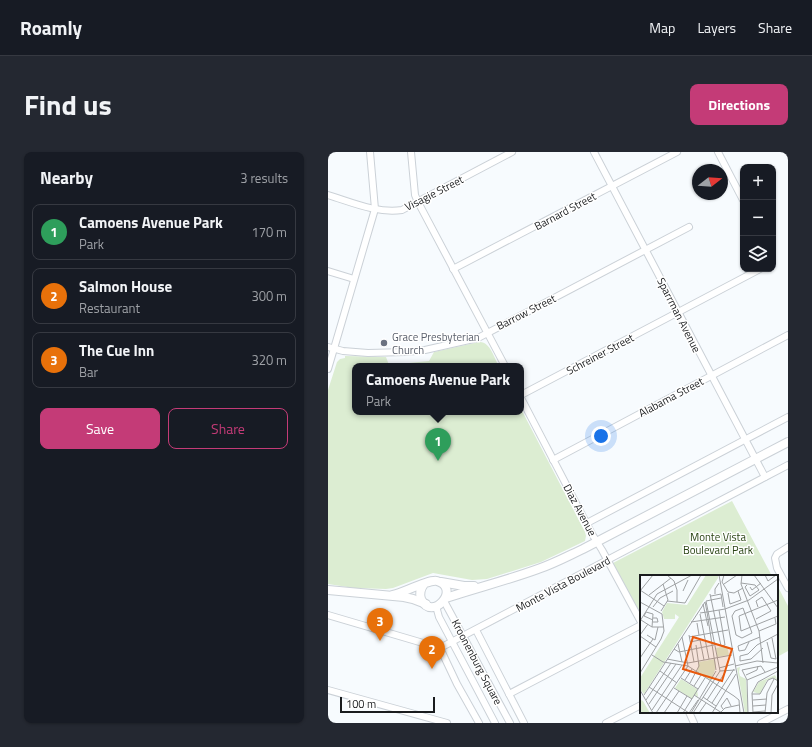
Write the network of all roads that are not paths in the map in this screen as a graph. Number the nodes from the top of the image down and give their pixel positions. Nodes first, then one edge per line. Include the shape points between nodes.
1 (370, 152) edge
2 (411, 152) edge
3 (512, 152) edge
4 (594, 152) edge
5 (677, 152) edge
6 (718, 152) edge
7 (612, 186) junction
8 (740, 194) edge
9 (328, 195) edge
10 (418, 202) junction
11 (375, 209) junction
12 (688, 227) dead end
13 (646, 250) junction
14 (453, 269) junction
15 (328, 271) edge
16 (754, 272) edge
17 (354, 279) junction
18 (678, 313) junction
19 (487, 332) junction
20 (788, 335) edge
21 (331, 348) edge
22 (503, 363) edge
23 (328, 369) edge
24 (711, 376) junction
25 (524, 395) edge
26 (524, 403) edge
27 (788, 417) edge
28 (744, 440) junction
29 (788, 442) edge
30 (755, 459) junction
31 (553, 460) junction
32 (788, 465) edge
33 (765, 477) junction
34 (587, 523) junction
35 (597, 542) junction
36 (788, 547) edge
37 (608, 560) junction
38 (441, 582) junction
39 (424, 584) junction
40 (486, 585) junction
41 (788, 588) edge
42 (328, 590) edge
43 (393, 596) junction
44 (445, 599) junction
45 (426, 604) junction
46 (436, 606) junction
47 (328, 615) edge
48 (640, 620) edge
49 (640, 626) edge
50 (476, 630) junction
51 (464, 636) junction
52 (453, 642) junction
53 (440, 648) junction
54 (328, 690) edge
55 (509, 694) junction
56 (640, 706) edge
57 (788, 709) edge
58 (689, 713) edge
59 (447, 723) edge
60 (479, 723) edge
61 (495, 723) edge
62 (510, 723) edge
63 (524, 723) edge
64 (606, 723) edge
65 (694, 723) edge
66 (761, 723) edge

1 - 11 street
2 - 10 street via 415,195
3 - 10 street, Visagie Street
4 - 7 street, Sparrman Avenue
5 - 7 street, Barnard Street
6 - 8 street
7 - 13 street, Sparrman Avenue
7 - 14 street, Barnard Street
9 - 11 street, Visagie Street
10 - 11 street, Visagie Street via 396,211
10 - 14 street
11 - 17 street
12 - 13 street, Barrow Street
13 - 18 street, Sparrman Avenue
13 - 19 street, Barrow Street
14 - 19 street
15 - 17 street
16 - 18 street, Schreiner Street
17 - 21 street
18 - 24 street, Sparrman Avenue
18 - 25 street, Schreiner Street
19 - 21 street, Barrow Street via 478,338 425,350 368,353 343,352
19 - 22 street
20 - 24 street, Alabama Street
21 - 23 street
24 - 28 street, Sparrman Avenue
24 - 31 street, Alabama Street
26 - 31 street, Diaz Avenue
27 - 28 street
28 - 30 street, Sparrman Avenue
28 - 34 street
29 - 30 main road, Monte Vista Boulevard
30 - 33 street, Sparrman Avenue
30 - 35 main road, Monte Vista Boulevard
31 - 34 street, Diaz Avenue
32 - 33 street, Monte Vista Boulevard
33 - 37 street, Monte Vista Boulevard
34 - 35 street, Diaz Avenue
35 - 37 street, Diaz Avenue
35 - 40 main road, Monte Vista Boulevard via 539,569
36 - 41 street via 777,554 776,558 777,568
37 - 48 street, Diaz Avenue
37 - 50 street, Monte Vista Boulevard
38 - 39 main road via 432,580
38 - 40 main road, Monte Vista Boulevard via 467,586
38 - 44 main road via 446,590
39 - 43 main road
39 - 45 main road via 420,594
40 - 44 main road, Monte Vista Boulevard
42 - 43 main road
43 - 45 main road
44 - 46 main road
44 - 51 street, Kroonenburg Square
45 - 46 main road
46 - 52 street, Kroonenburg Square
47 - 53 street
49 - 55 street
50 - 51 street, Monte Vista Boulevard
50 - 55 street, Kroonenburg Square
51 - 52 street, Monte Vista Boulevard
51 - 62 street, Kroonenburg Square
52 - 53 street, Monte Vista Boulevard
52 - 61 street, Kroonenburg Square
53 - 60 street
54 - 59 street
55 - 63 street, Kroonenburg Square
56 - 64 street
57 - 66 street
58 - 65 street

